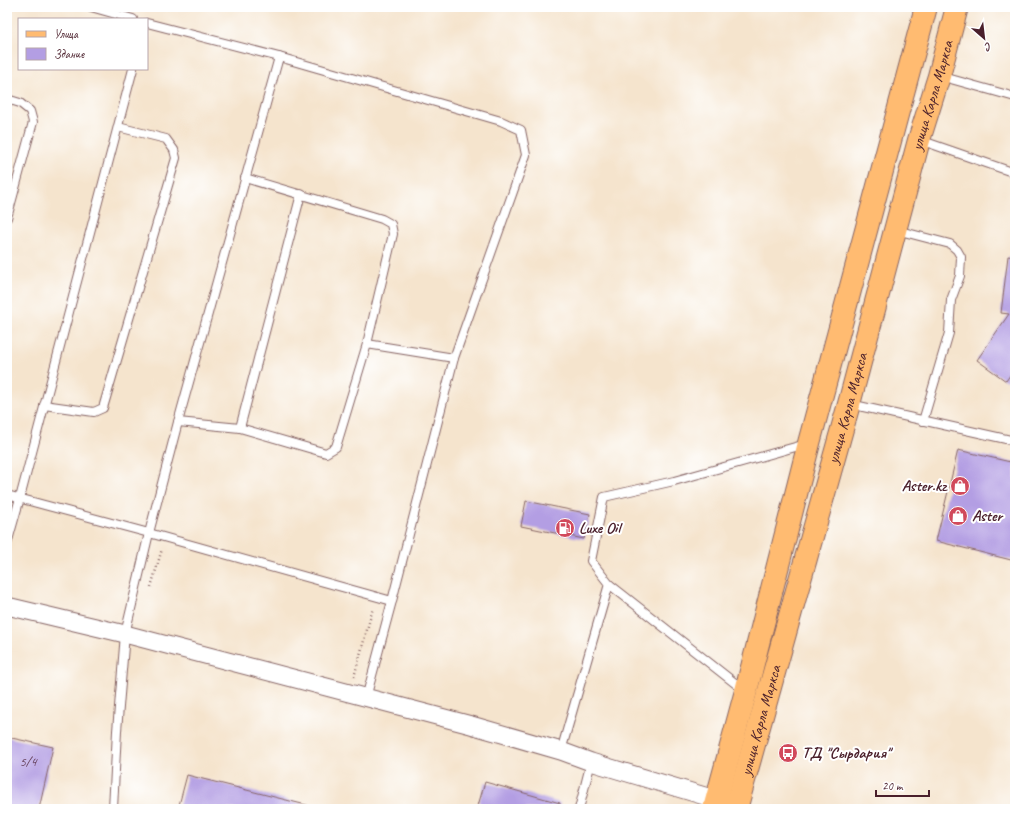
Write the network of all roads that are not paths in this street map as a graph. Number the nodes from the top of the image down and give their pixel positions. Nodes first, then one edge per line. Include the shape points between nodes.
1 (92, 7) edge
2 (926, 7) edge
3 (957, 7) edge
4 (130, 18) edge
5 (148, 23) edge
6 (279, 57) junction
7 (133, 70) edge
8 (939, 76) junction
9 (1015, 97) edge
10 (7, 99) edge
11 (118, 128) junction
12 (919, 140) junction
13 (1015, 173) edge
14 (245, 178) junction
15 (301, 194) junction
16 (7, 218) edge
17 (896, 230) junction
18 (367, 344) junction
19 (454, 358) junction
20 (849, 404) junction
21 (44, 405) junction
22 (923, 421) junction
23 (178, 422) junction
24 (240, 428) junction
25 (1015, 441) edge
26 (808, 443) junction
27 (7, 495) edge
28 (20, 498) junction
29 (149, 533) junction
30 (7, 544) edge
31 (609, 584) junction
32 (392, 601) junction
33 (7, 606) edge
34 (125, 634) junction
35 (746, 691) junction
36 (366, 698) junction
37 (561, 751) junction
38 (591, 762) junction
39 (715, 804) edge
40 (736, 807) edge
41 (113, 809) edge
42 (579, 809) edge

1 - 4 lane
2 - 26 main road, улица Карла Маркса
3 - 8 main road, улица Карла Маркса
5 - 6 lane
6 - 14 lane
6 - 19 lane via 501,121 521,130 526,155
7 - 11 lane
8 - 9 lane
8 - 12 main road, улица Карла Маркса
10 - 16 lane via 20,103 30,111 33,122
11 - 21 lane
11 - 21 lane via 166,139 176,158 103,408 94,412
12 - 13 lane
12 - 17 main road, улица Карла Маркса
14 - 15 lane
14 - 23 lane
15 - 18 lane via 391,224 393,234
15 - 24 lane
17 - 20 main road, улица Карла Маркса
17 - 22 lane via 950,244 961,257 960,276 951,300 949,333
18 - 19 lane
18 - 24 lane via 336,447 326,453
19 - 32 lane
20 - 22 lane
20 - 40 main road, улица Карла Маркса
21 - 28 lane
22 - 25 lane
23 - 24 lane
23 - 29 lane
26 - 31 lane via 674,481 604,497 591,561
26 - 35 main road, улица Карла Маркса
27 - 28 lane
28 - 29 lane
28 - 30 lane
29 - 32 lane
29 - 34 lane
31 - 35 lane
31 - 37 lane
32 - 36 lane
33 - 34 street
34 - 36 street
34 - 41 lane
35 - 39 main road, улица Карла Маркса
36 - 37 street
37 - 38 street
38 - 39 street
38 - 42 lane
39 - 40 street

